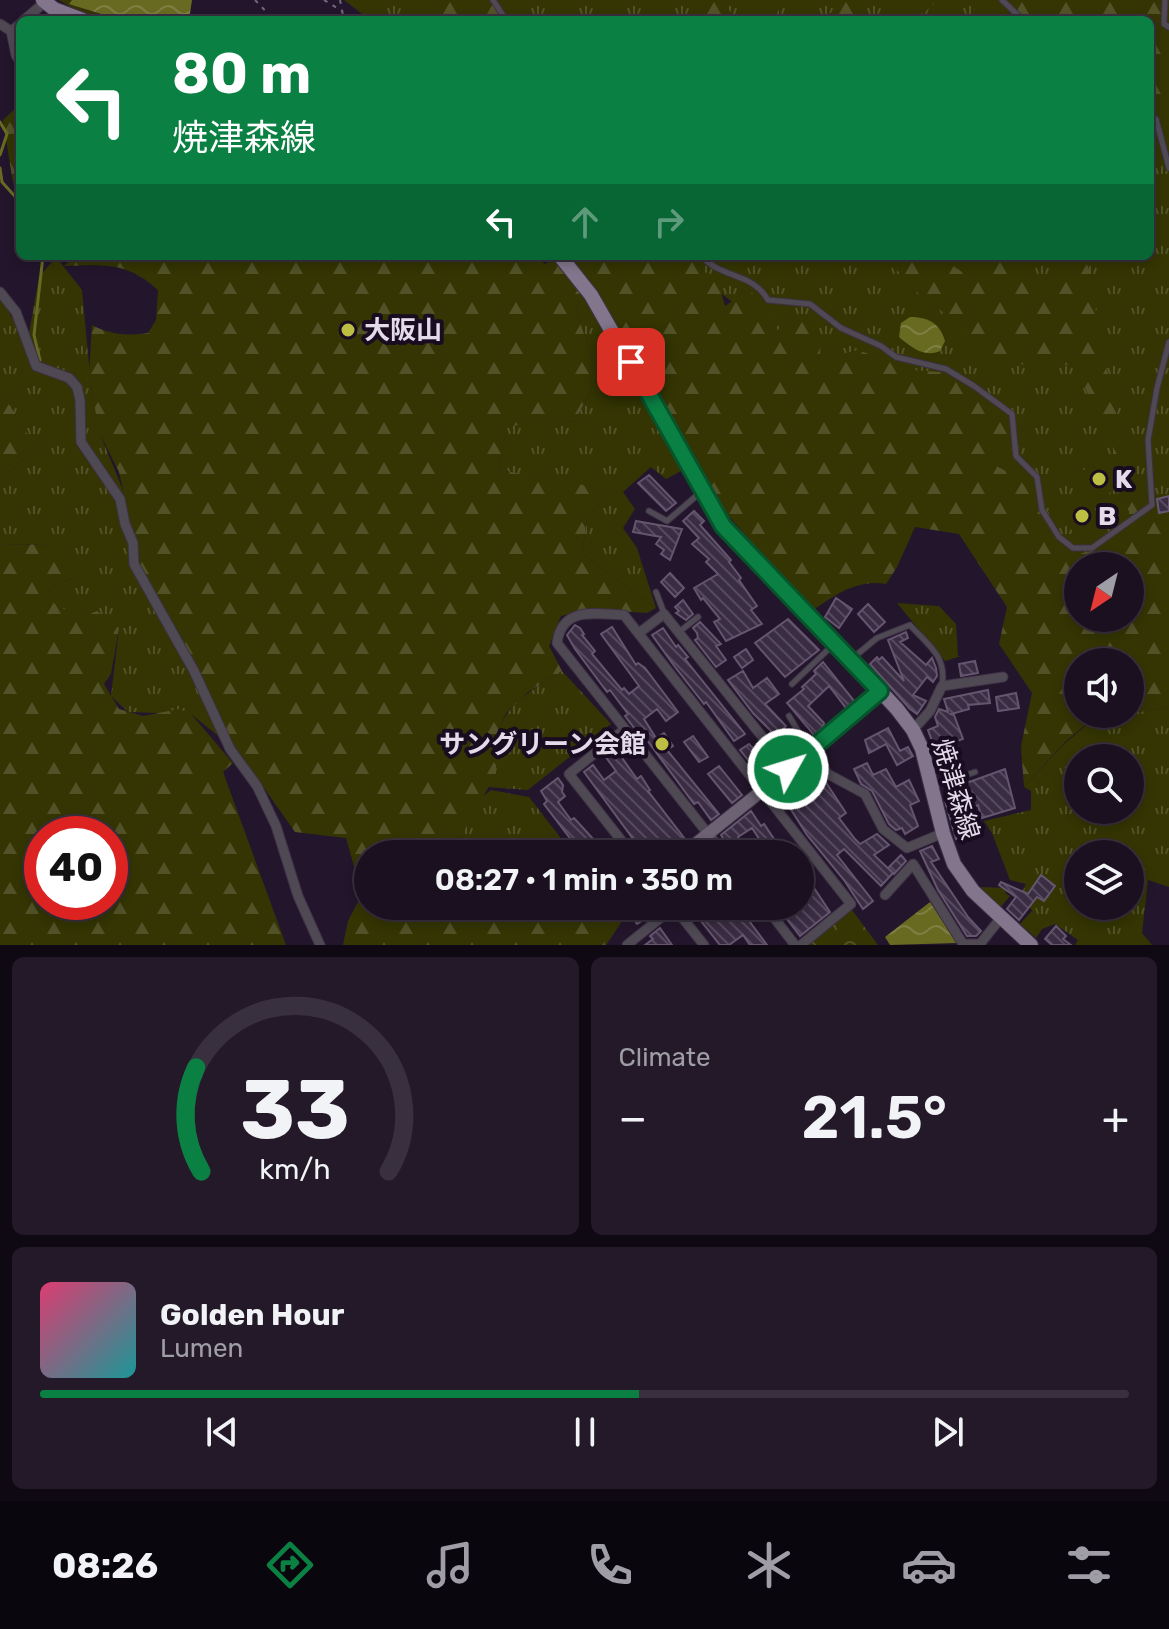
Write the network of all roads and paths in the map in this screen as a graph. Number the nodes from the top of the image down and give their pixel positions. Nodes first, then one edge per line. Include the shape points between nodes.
1 (255, 0) edge
2 (324, 0) edge
3 (340, 0) edge
4 (1002, 0) edge
5 (1165, 0) edge
6 (44, 1) edge
7 (342, 11) junction
8 (28, 16) edge
9 (72, 16) edge
10 (270, 16) edge
11 (343, 16) edge
12 (1019, 16) edge
13 (0, 24) edge
14 (16, 27) edge
15 (1169, 27) edge
16 (11, 31) junction
17 (16, 55) edge
18 (1154, 118) edge
19 (1169, 168) edge
20 (563, 260) edge
21 (705, 260) edge
22 (0, 292) edge
23 (1169, 342) edge
24 (702, 491) junction
25 (649, 511) dead end
26 (656, 592) dead end
27 (664, 614) junction
28 (698, 617) dead end
29 (679, 632) junction
30 (639, 633) junction
31 (836, 643) junction
32 (851, 659) junction
33 (1003, 677) dead end
34 (792, 684) dead end
35 (942, 686) junction
36 (880, 691) junction
37 (789, 716) dead end
38 (625, 729) junction
39 (913, 730) junction
40 (810, 752) junction
41 (788, 769) junction
42 (975, 772) dead end
43 (931, 788) junction
44 (763, 791) junction
45 (943, 833) junction
46 (708, 834) junction
47 (621, 840) edge
48 (700, 840) edge
49 (713, 840) edge
50 (885, 895) dead end
51 (1000, 919) junction
52 (657, 920) edge
53 (684, 920) edge
54 (777, 920) edge
55 (320, 945) edge
56 (627, 945) edge
57 (704, 945) edge
58 (798, 945) edge
59 (1031, 945) edge

1 - 10 path
2 - 7 path
3 - 7 path
4 - 12 lane
5 - 15 lane via 1164,24
6 - 8 street
6 - 9 main road
7 - 11 path
13 - 16 street
14 - 16 street
16 - 17 street
18 - 19 lane
20 - 24 main road, 焼津森線 via 591,295
21 - 23 lane via 760,287 768,300 810,304 841,328 896,357 946,369 1012,414 1016,456 1037,477 1042,510 1073,548 1092,548 1152,505 1148,440
22 - 55 street via 16,312 36,366 69,378 77,387 81,442 120,499 134,564 230,749 257,786
24 - 25 lane via 667,521
24 - 31 main road, 焼津森線 via 723,526
26 - 27 lane
27 - 29 street
27 - 30 street
28 - 29 lane
29 - 41 street
30 - 38 street via 624,615 584,614 566,620 557,643
30 - 44 street
31 - 32 main road, 焼津森線
31 - 34 lane
32 - 35 lane via 877,638 910,625 942,660
32 - 36 main road, 焼津森線
33 - 35 street
35 - 39 street
36 - 39 main road, 焼津森線
36 - 40 street
37 - 40 lane
38 - 46 street
38 - 47 street via 569,774
39 - 43 main road, 焼津森線
40 - 41 street
40 - 45 street via 828,774 865,794 883,829 907,848
41 - 44 street
42 - 43 lane
43 - 45 main road, 焼津森線
44 - 46 street
44 - 58 street via 851,904
45 - 51 main road, 焼津森線 via 954,864
46 - 48 street
46 - 49 street
50 - 51 street via 913,864 963,944 980,944
51 - 59 main road, 焼津森線
52 - 56 street
53 - 57 street
54 - 58 street

